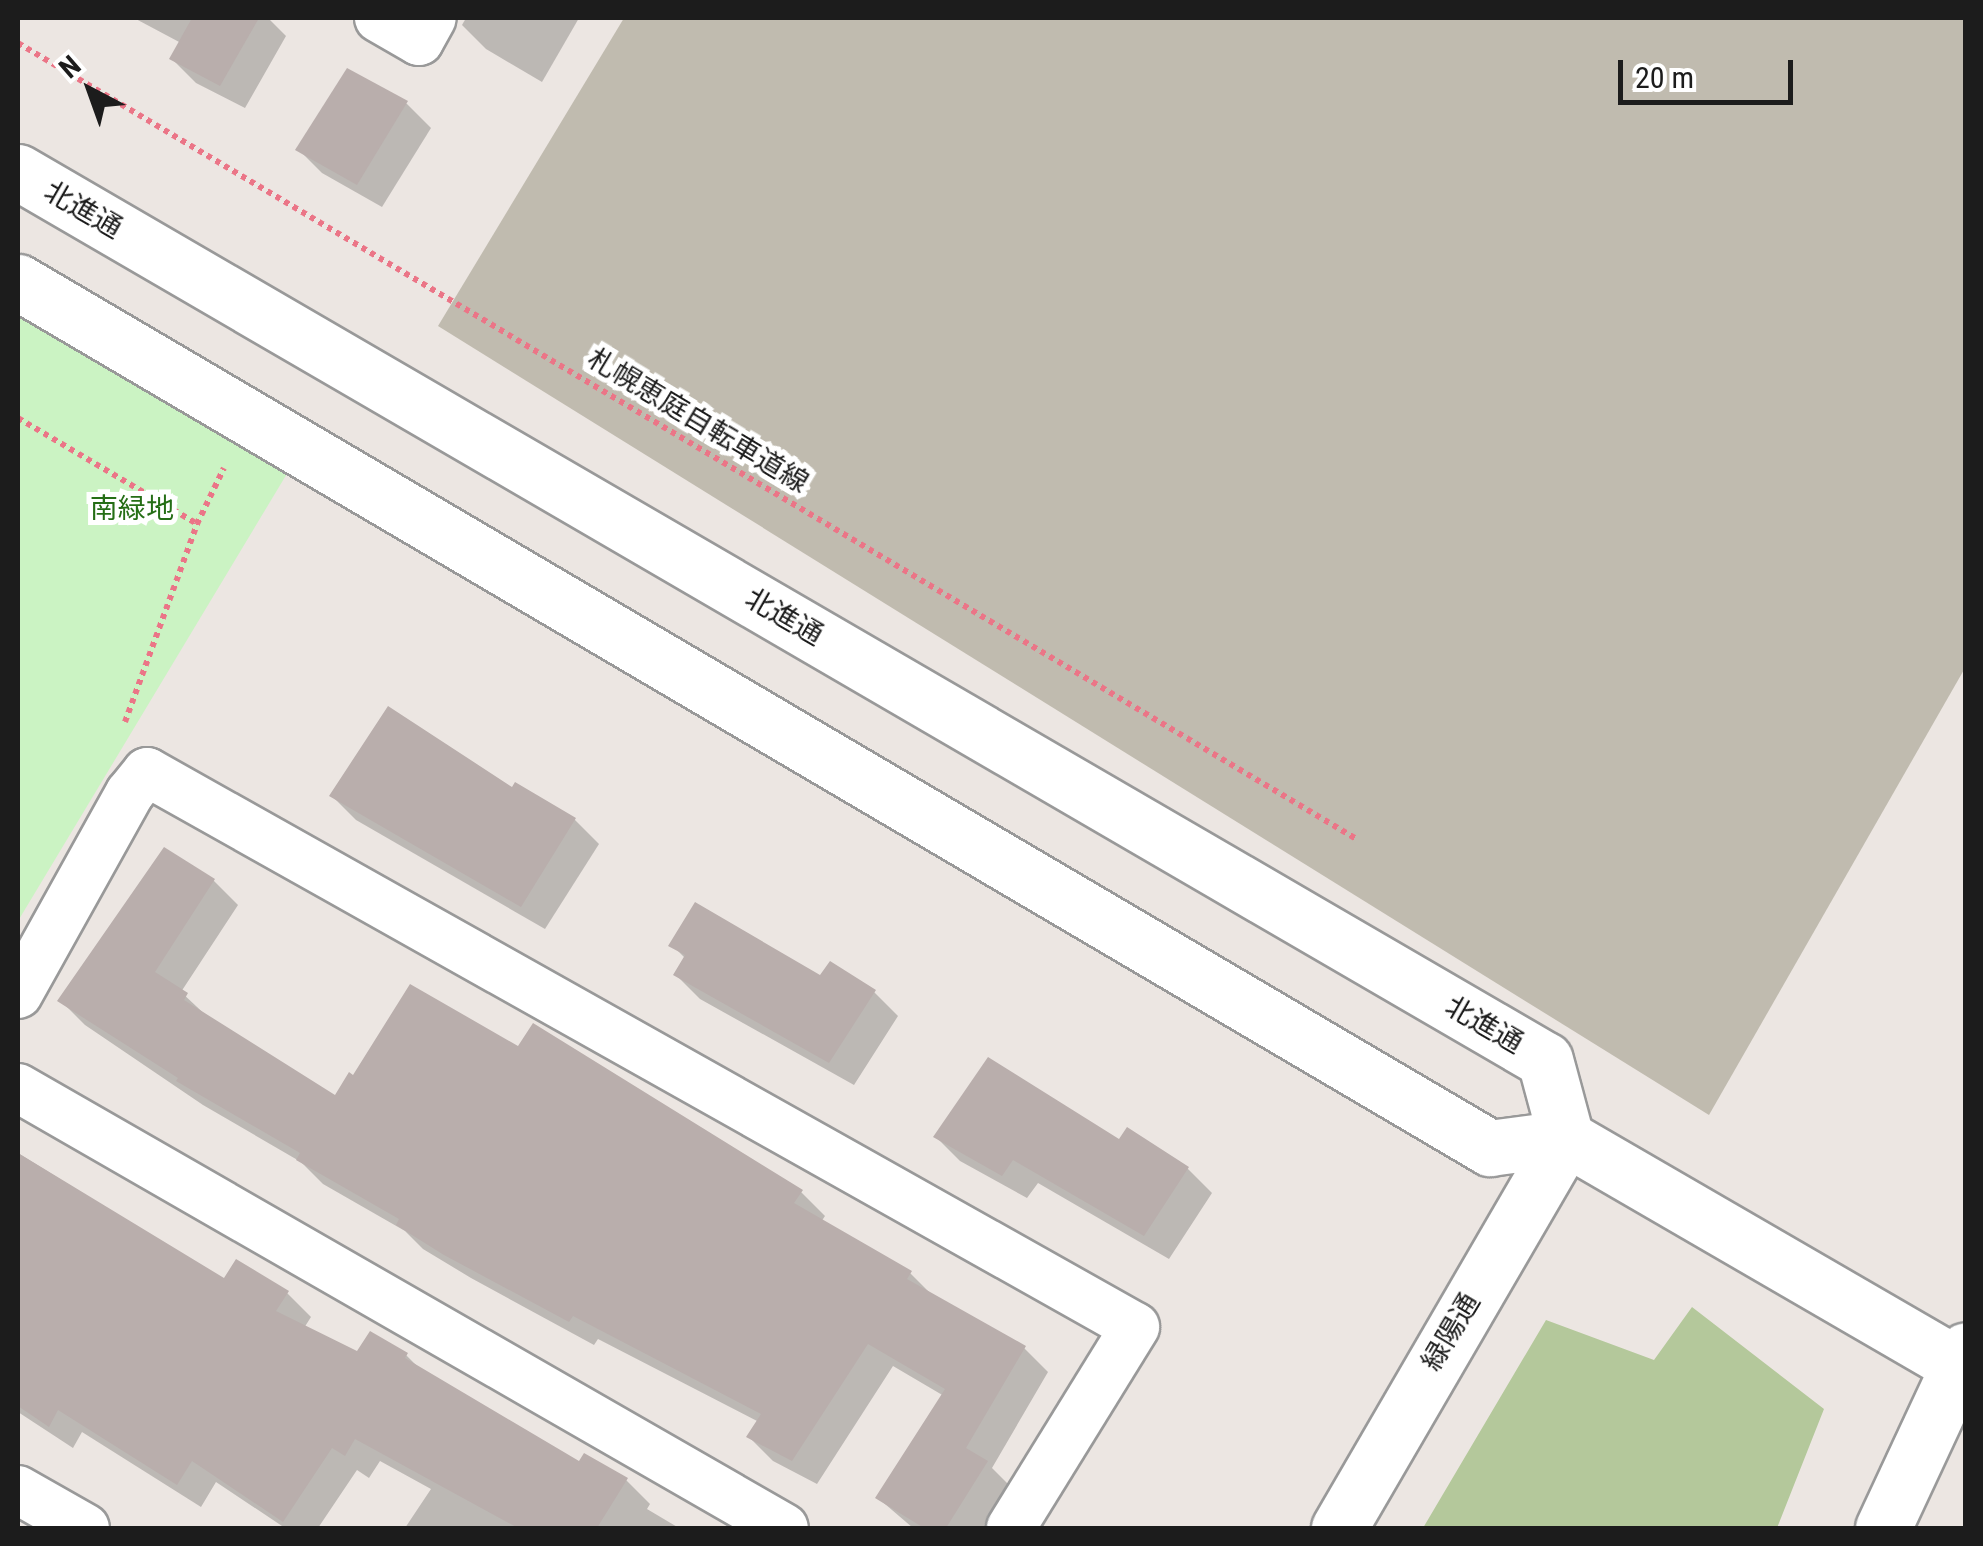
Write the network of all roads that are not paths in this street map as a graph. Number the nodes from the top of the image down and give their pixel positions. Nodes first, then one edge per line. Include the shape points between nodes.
1 (379, 18) edge
2 (432, 18) edge
3 (18, 172) edge
4 (18, 282) edge
5 (18, 994) edge
6 (18, 1088) edge
7 (1566, 1138) junction
8 (1962, 1357) edge
9 (18, 1490) edge
10 (85, 1528) edge
11 (784, 1528) edge
12 (1012, 1528) edge
13 (1338, 1528) edge
14 (1883, 1528) edge

1 - 2 street via 419,41
3 - 7 street, 北進通 via 1544,1060
4 - 7 street via 1490,1148
5 - 12 street via 147,772 1134,1327
6 - 11 street
7 - 8 street
7 - 13 street, 緑陽通
8 - 14 street
9 - 10 street

